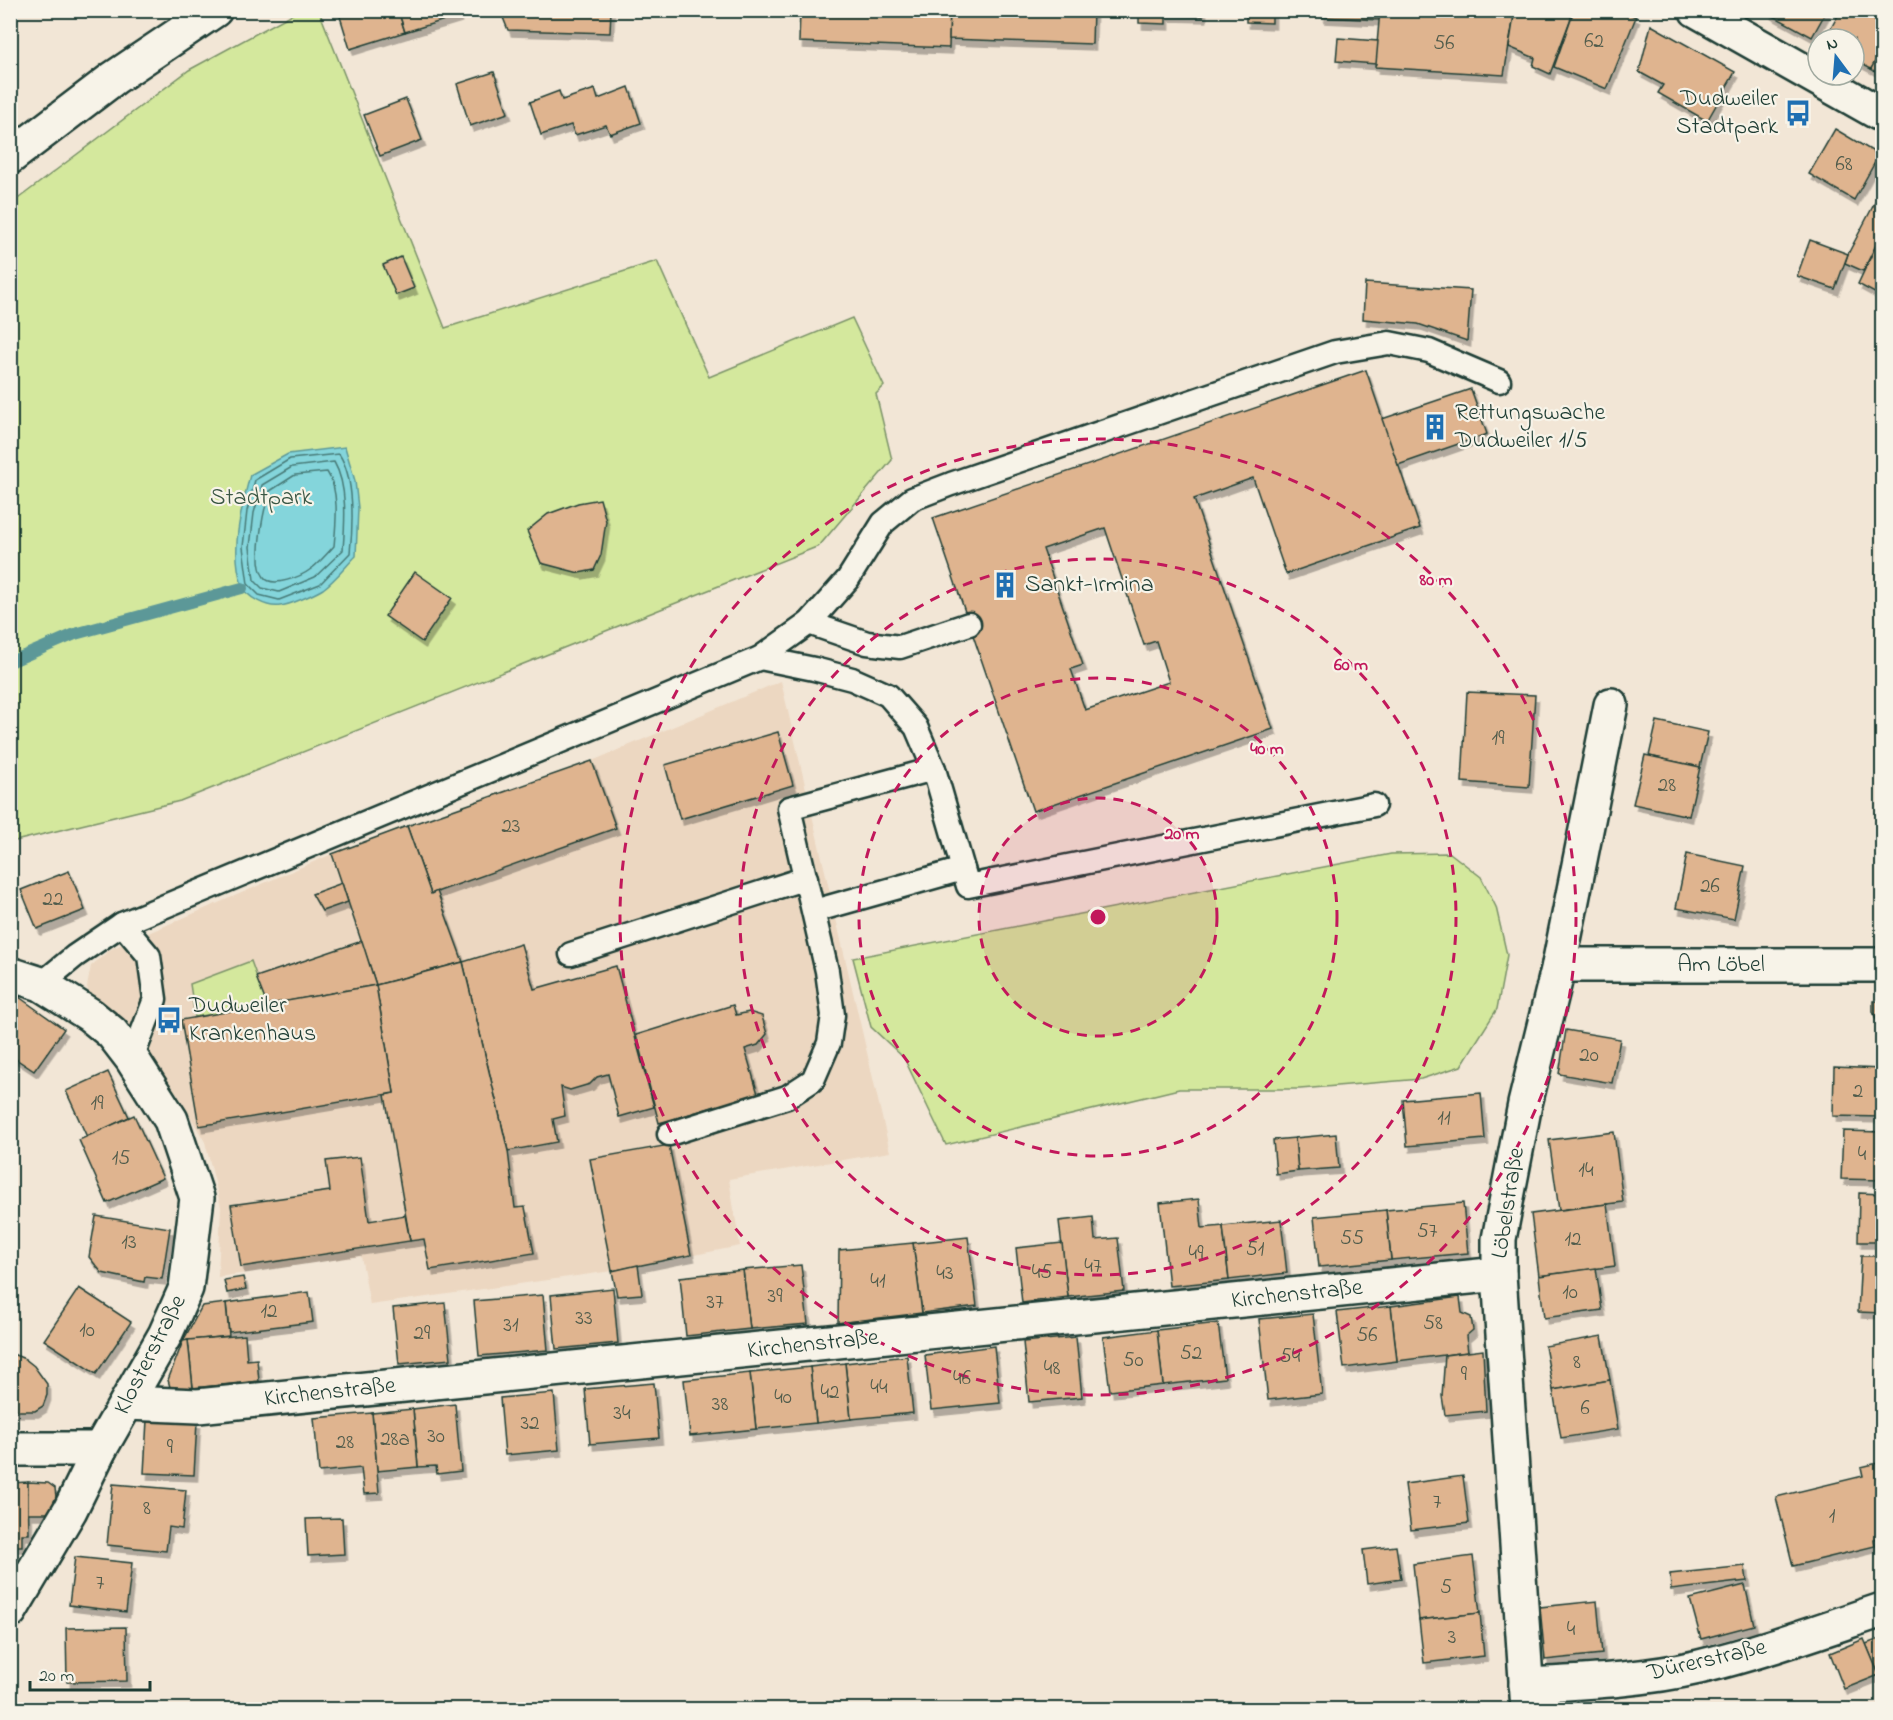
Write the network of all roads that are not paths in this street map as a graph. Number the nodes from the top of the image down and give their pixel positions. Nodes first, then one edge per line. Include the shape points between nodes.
1 (215, 10) edge
2 (1696, 10) edge
3 (1882, 115) edge
4 (10, 157) edge
5 (1499, 381) dead end
6 (809, 623) junction
7 (969, 624) dead end
8 (760, 658) junction
9 (1611, 705) dead end
10 (934, 769) junction
11 (1374, 805) dead end
12 (963, 869) junction
13 (806, 878) junction
14 (814, 911) junction
15 (122, 924) junction
16 (571, 954) dead end
17 (1559, 965) junction
18 (1882, 965) edge
19 (10, 974) edge
20 (41, 984) junction
21 (132, 1059) junction
22 (669, 1134) dead end
23 (1498, 1274) junction
24 (127, 1403) junction
25 (10, 1449) edge
26 (100, 1449) junction
27 (12, 1606) edge
28 (1882, 1610) edge
29 (1527, 1697) edge

1 - 4 street via 114,78
2 - 3 street
5 - 6 lane via 1429,351 1389,343 1335,352 951,484 912,499 883,523 848,579
6 - 7 lane via 867,644 900,647
6 - 8 lane
8 - 10 lane via 814,669 888,695 916,727
8 - 15 lane
9 - 17 street, Löbelstraße
10 - 12 lane
10 - 13 lane via 789,808
11 - 12 lane via 968,886
12 - 14 lane
13 - 14 lane
13 - 16 lane
14 - 22 lane via 833,1015 829,1043 813,1080 788,1097
15 - 20 lane
15 - 21 lane via 149,956 155,999
17 - 18 street, Am Löbel
17 - 23 street, Löbelstraße via 1505,1205
19 - 20 street, Klosterstraße
20 - 21 street, Klosterstraße via 90,1015
21 - 24 street, Klosterstraße via 171,1120 197,1198 186,1288
23 - 24 street, Kirchenstraße via 198,1406
23 - 29 street, Löbelstraße
24 - 26 street, Klosterstraße
25 - 26 street
26 - 27 street, Klosterstraße via 70,1510
28 - 29 street, Dürerstraße via 1698,1667

